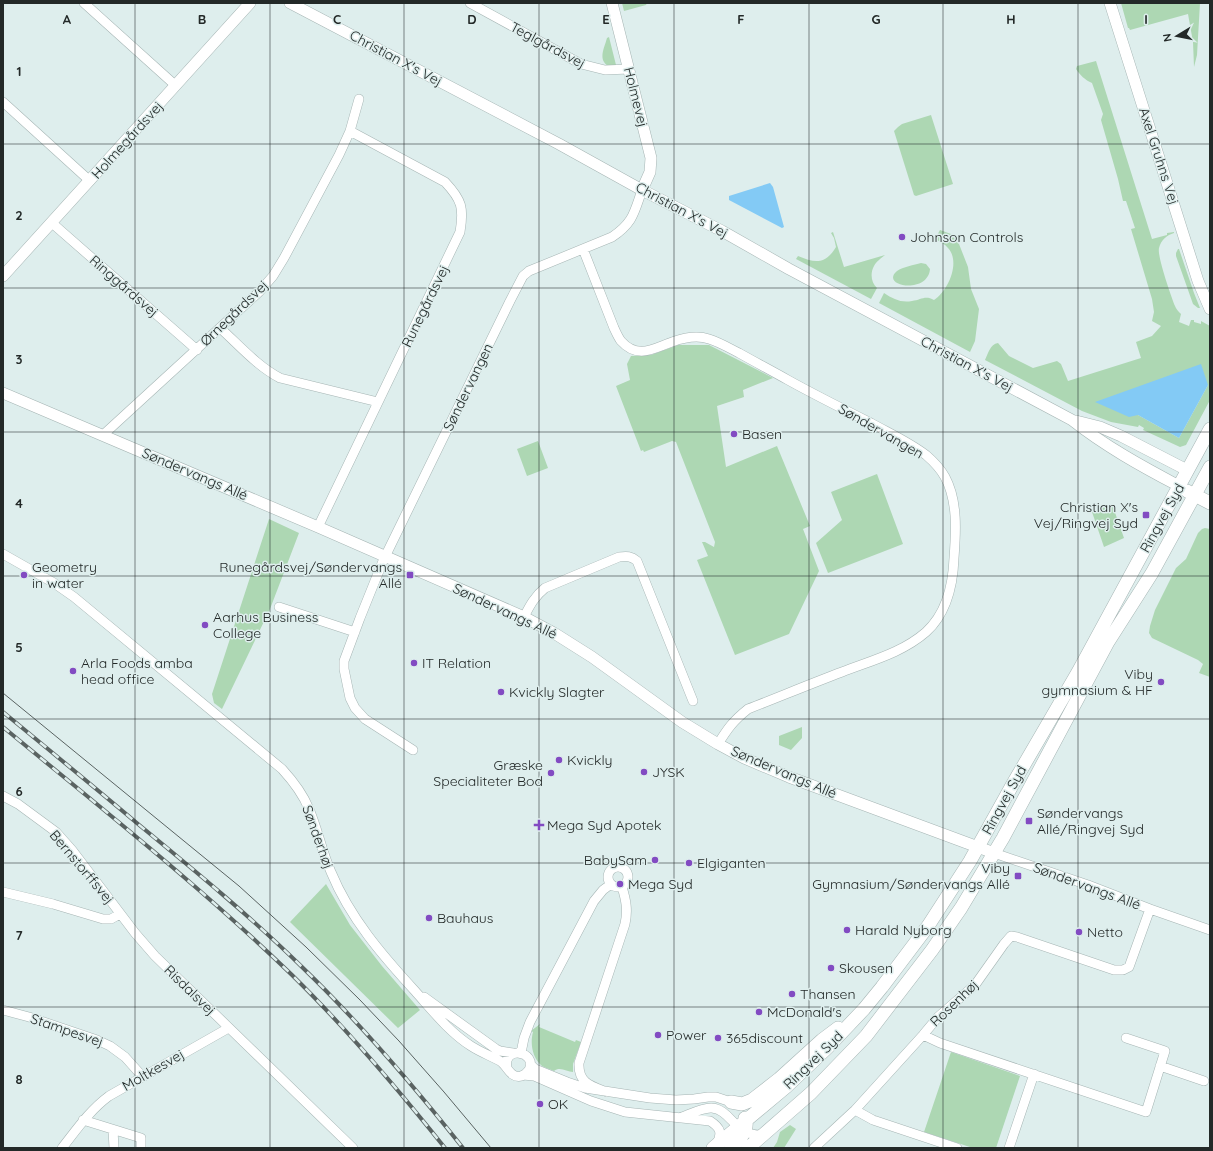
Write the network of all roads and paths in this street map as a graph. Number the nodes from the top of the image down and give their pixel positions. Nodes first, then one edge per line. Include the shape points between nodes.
1 (84, 3) edge
2 (250, 3) edge
3 (290, 3) edge
4 (470, 3) edge
5 (612, 3) edge
6 (1110, 3) edge
7 (629, 69) junction
8 (175, 85) junction
9 (359, 99) dead end
10 (3, 102) edge
11 (350, 131) junction
12 (90, 181) junction
13 (642, 190) junction
14 (52, 223) junction
15 (583, 249) junction
16 (5, 271) edge
17 (1210, 308) edge
18 (220, 328) junction
19 (197, 350) junction
20 (3, 393) edge
21 (378, 402) junction
22 (1072, 420) junction
23 (1210, 429) edge
24 (103, 435) junction
25 (1210, 467) edge
26 (1187, 470) junction
27 (1207, 481) edge
28 (1179, 486) junction
29 (1195, 494) junction
30 (1210, 503) edge
31 (318, 527) junction
32 (3, 554) edge
33 (385, 557) junction
34 (279, 607) dead end
35 (524, 617) junction
36 (355, 632) junction
37 (692, 701) dead end
38 (718, 744) junction
39 (413, 750) dead end
40 (3, 796) edge
41 (978, 847) junction
42 (994, 853) junction
43 (611, 884) junction
44 (622, 887) junction
45 (3, 892) edge
46 (1150, 909) junction
47 (120, 914) junction
48 (1210, 930) edge
49 (415, 991) junction
50 (864, 1009) junction
51 (3, 1010) edge
52 (228, 1027) junction
53 (923, 1035) junction
54 (1126, 1038) dead end
55 (517, 1053) junction
56 (530, 1064) junction
57 (1160, 1066) junction
58 (507, 1068) junction
59 (1034, 1074) junction
60 (523, 1075) junction
61 (142, 1076) junction
62 (1204, 1081) dead end
63 (607, 1092) junction
64 (730, 1102) junction
65 (855, 1110) junction
66 (676, 1118) junction
67 (83, 1120) junction
68 (743, 1127) junction
69 (113, 1130) junction
70 (764, 1135) junction
71 (715, 1146) edge
72 (62, 1148) edge
73 (114, 1148) edge
74 (141, 1148) edge
75 (353, 1148) edge
76 (731, 1148) edge
77 (748, 1148) edge
78 (814, 1148) edge
79 (957, 1148) edge
80 (1009, 1148) edge

1 - 8 street
2 - 8 street, Holmegårdsvej
3 - 13 street, Christian X's Vej
4 - 7 street, Teglgårdsvej via 581,64 605,70
5 - 7 street, Holmevej
6 - 17 street, Axel Gruhns Vej via 1198,281
7 - 13 street, Holmevej via 651,158 650,172
8 - 12 street, Holmegårdsvej
9 - 11 street, Ørnegårdsvej
10 - 12 street
11 - 18 street, Ørnegårdsvej via 273,276
11 - 21 street, Runegårdsvej via 445,182 455,192 461,204 460,232
12 - 14 street, Holmegårdsvej
13 - 15 street, Søndervangen via 632,217 622,230 612,238
13 - 22 street, Christian X's Vej
14 - 16 street, Holmegårdsvej
14 - 19 street, Ringgårdsvej
15 - 33 street, Søndervangen via 529,271 520,280
15 - 38 street, Søndervangen via 614,328 628,348 650,351 670,342 692,337 721,343 925,454 946,478 951,493 956,534 953,578 944,607 926,632 899,650 748,710 728,727
18 - 19 street, Ørnegårdsvej
18 - 21 street via 262,366 280,378
19 - 24 street, Ørnegårdsvej
20 - 24 street, Søndervangs Allé
21 - 31 street, Runegårdsvej
22 - 26 street, Christian X's Vej via 1100,427 1121,436
22 - 28 street, Christian X's Vej via 1115,451
23 - 26 main road, Ringvej Syd
24 - 31 street, Søndervangs Allé
25 - 27 main road, Ringvej Syd
26 - 27 main road, Christian X's Vej
26 - 28 main road, Ringvej Syd
27 - 29 main road, Ringvej Syd
28 - 29 main road, Christian X's Vej
28 - 41 main road, Ringvej Syd via 1078,672
29 - 30 main road, Christian X's Vej
29 - 42 main road, Ringvej Syd via 1152,573 1108,642
31 - 33 street, Søndervangs Allé
32 - 49 street, Sønderhøj via 74,597 282,769 310,810 330,872 354,915 399,975
33 - 35 street, Søndervangs Allé
33 - 36 street
34 - 36 street
35 - 37 street via 537,594 545,588 619,557 633,558 637,561
35 - 38 street, Søndervangs Allé via 592,657 682,722
36 - 39 street via 344,661 350,698 365,720
38 - 41 street, Søndervangs Allé via 789,777
40 - 47 street, Bernstorffsvej via 56,832
41 - 42 street, Søndervangs Allé
41 - 50 main road, Ringvej Syd via 928,926
42 - 46 street, Søndervangs Allé
42 - 70 main road, Ringvej Syd via 936,944 866,1036 811,1093
43 - 44 street
43 - 44 street via 608,879 611,870 616,867 622,868 629,876 628,882
43 - 55 street via 594,901 530,1022
44 - 63 street via 627,904 627,917 579,1063 580,1074 585,1082
45 - 47 street via 103,919
46 - 48 street, Søndervangs Allé
46 - 53 street, Rosenhøj via 1129,967 1123,970 1114,970 1011,936 975,985 938,1017
47 - 52 street, Risdalsvej via 155,956
49 - 55 street, Sønderhøj via 496,1049
49 - 58 street, Sønderhøj via 464,1041 500,1061
50 - 64 main road via 822,1040 752,1100 742,1104
50 - 68 main road, Ringvej Syd via 804,1071
51 - 61 street, Stampesvej via 110,1046 125,1057
52 - 61 street, Moltkesvej
52 - 75 street, Risdalsvej
53 - 59 street
53 - 65 street, Rosenhøj
54 - 57 street via 1165,1051
55 - 56 street via 527,1057
55 - 58 street via 507,1060
56 - 60 street
56 - 63 street via 567,1082
57 - 59 street via 1146,1112
57 - 62 street
58 - 60 street via 513,1075
59 - 80 street
60 - 66 street, Ringvej Syd via 534,1076 617,1110
61 - 67 street, Moltkesvej via 98,1104
63 - 64 street via 676,1100 708,1096
64 - 68 main road via 744,1115
65 - 78 street, Rosenhøj
65 - 79 street via 873,1120
66 - 68 street, Ringvej Syd via 714,1108
66 - 71 street, Ringvej Syd via 712,1123 720,1132 720,1138
67 - 69 street
67 - 72 street, Moltkesvej
68 - 70 street via 751,1135
68 - 71 main road, Ringvej Syd
68 - 76 main road via 738,1142
69 - 73 street
69 - 74 street via 141,1138
70 - 77 main road, Ringvej Syd

